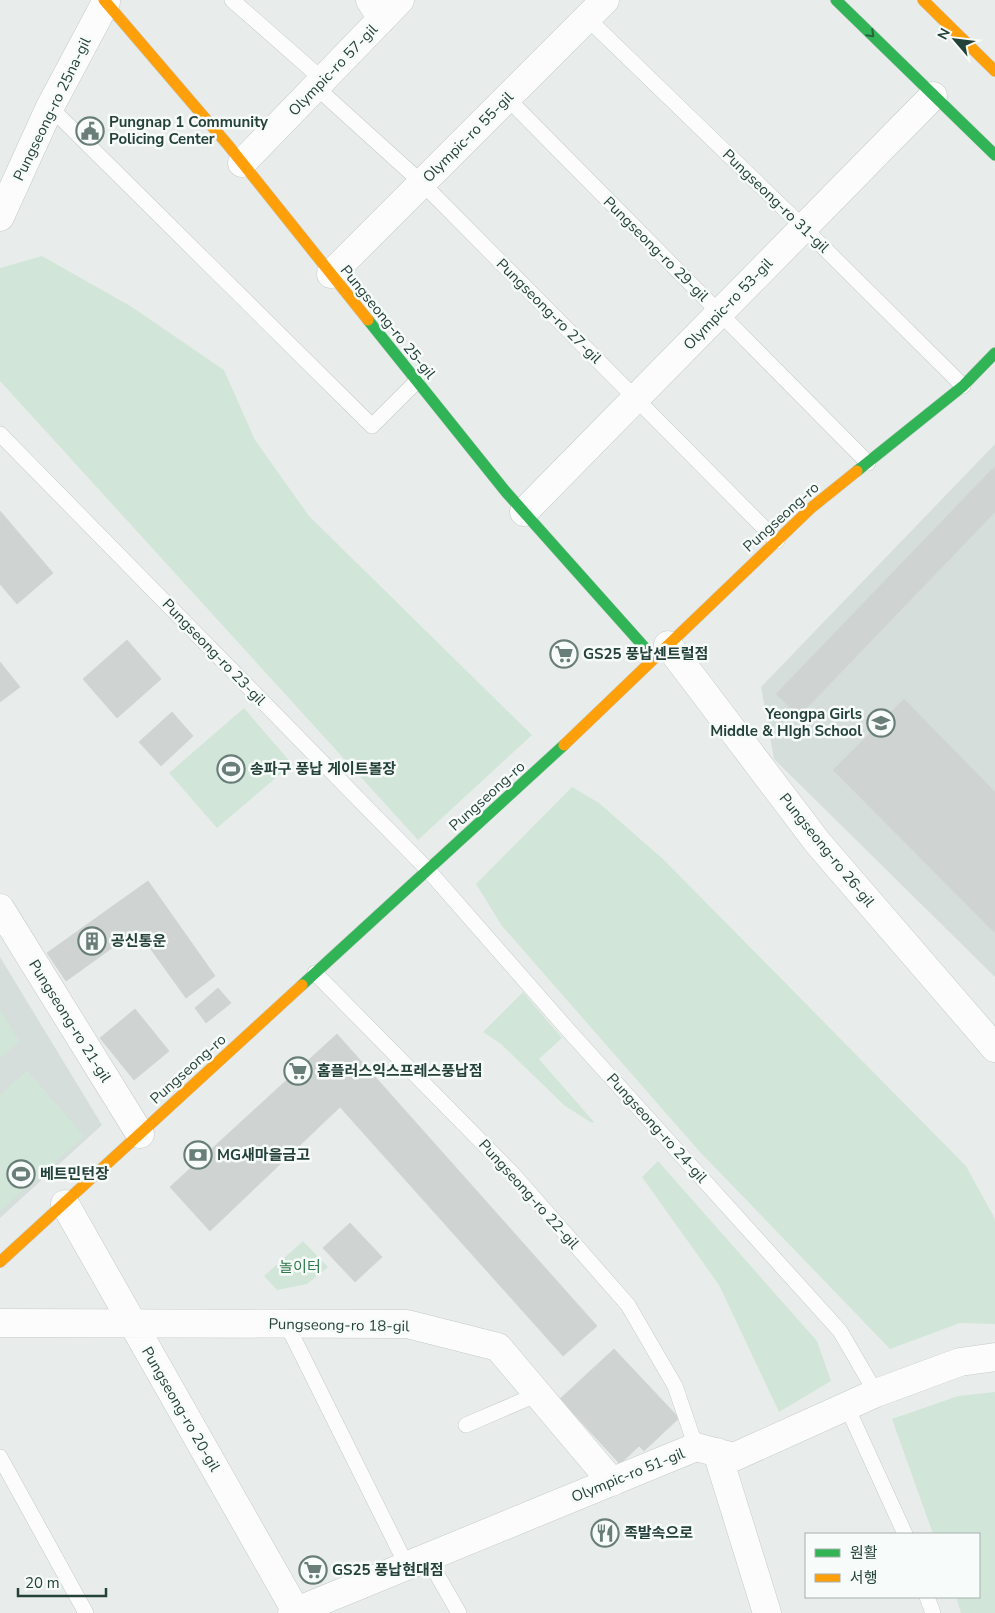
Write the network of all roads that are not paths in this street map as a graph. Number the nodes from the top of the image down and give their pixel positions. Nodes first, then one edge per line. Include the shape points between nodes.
1 (232, 0) edge
2 (836, 0) edge
3 (922, 0) edge
4 (105, 1) edge
5 (384, 6) edge
6 (596, 9) edge
7 (995, 71) edge
8 (319, 84) junction
9 (933, 96) junction
10 (507, 98) junction
11 (50, 107) junction
12 (995, 155) edge
13 (242, 164) junction
14 (422, 183) junction
15 (0, 217) edge
16 (804, 227) junction
17 (331, 274) junction
18 (719, 313) junction
19 (995, 353) edge
20 (417, 381) junction
21 (963, 386) junction
22 (636, 398) junction
23 (0, 434) edge
24 (868, 463) junction
25 (524, 512) junction
26 (777, 541) junction
27 (661, 651) junction
28 (428, 870) junction
29 (0, 908) edge
30 (316, 973) junction
31 (995, 1048) edge
32 (140, 1134) junction
33 (65, 1204) junction
34 (0, 1262) edge
35 (132, 1322) junction
36 (0, 1323) edge
37 (286, 1323) junction
38 (995, 1357) edge
39 (876, 1393) junction
40 (538, 1394) junction
41 (847, 1407) junction
42 (466, 1425) dead end
43 (706, 1450) junction
44 (0, 1457) edge
45 (612, 1482) junction
46 (905, 1533) edge
47 (417, 1562) junction
48 (927, 1598) edge
49 (295, 1612) edge
50 (86, 1613) edge
51 (459, 1613) edge
52 (766, 1613) edge
53 (933, 1613) edge

1 - 8 lane, Pungseong-ro 27-gil
2 -> 9 street
3 - 7 street
4 - 11 street, Pungseong-ro 25na-gil
4 - 13 street, Pungseong-ro 25-gil
5 - 8 street, Olympic-ro 57-gil
6 - 10 street, Olympic-ro 55-gil
6 - 16 lane, Pungseong-ro 31-gil
8 - 13 street, Olympic-ro 57-gil
8 - 14 lane, Pungseong-ro 27-gil
9 - 12 street
9 - 16 street, Olympic-ro 53-gil
10 - 14 street, Olympic-ro 55-gil
10 - 18 lane, Pungseong-ro 29-gil
11 - 15 street, Pungseong-ro 25na-gil
11 - 20 lane via 372,426
13 - 17 street, Pungseong-ro 25-gil
14 - 17 street, Olympic-ro 55-gil
14 - 22 lane, Pungseong-ro 27-gil
16 - 18 street, Olympic-ro 53-gil
16 - 21 lane, Pungseong-ro 31-gil
17 - 20 street, Pungseong-ro 25-gil
18 - 22 street, Olympic-ro 53-gil
18 - 24 lane, Pungseong-ro 29-gil
19 - 21 street, Pungseong-ro
20 - 25 street, Pungseong-ro 25-gil
21 - 24 street, Pungseong-ro
22 - 25 street, Olympic-ro 53-gil
22 - 26 lane, Pungseong-ro 27-gil
23 - 28 lane, Pungseong-ro 23-gil
24 - 26 street, Pungseong-ro via 811,508
25 - 27 street, Pungseong-ro 25-gil
26 - 27 street, Pungseong-ro
27 - 28 street, Pungseong-ro
27 - 31 street, Pungseong-ro 26-gil via 818,843
28 - 30 street, Pungseong-ro
28 - 39 lane, Pungseong-ro 24-gil via 840,1331
29 - 32 street, Pungseong-ro 21-gil
30 - 32 street, Pungseong-ro
30 - 43 lane, Pungseong-ro 22-gil via 513,1174 628,1305 675,1386
32 - 33 street, Pungseong-ro
33 - 34 street, Pungseong-ro
33 - 35 street, Pungseong-ro 20-gil
35 - 36 street, Pungseong-ro 18-gil
35 - 37 street, Pungseong-ro 18-gil
35 - 49 street, Pungseong-ro 20-gil
37 - 40 street, Pungseong-ro 18-gil via 407,1324 498,1346
37 - 47 lane
38 - 39 street, Olympic-ro 51-gil via 960,1362
39 - 41 street, Olympic-ro 51-gil
40 - 42 lane
40 - 45 street, Pungseong-ro 18-gil
41 - 43 street, Olympic-ro 51-gil via 734,1457
41 - 46 lane
43 - 45 street, Olympic-ro 51-gil
43 - 52 street, Pungseong-ro 22-gil
44 - 50 lane
45 - 47 street, Olympic-ro 51-gil
47 - 49 street, Olympic-ro 51-gil
47 - 51 lane
48 - 53 lane

